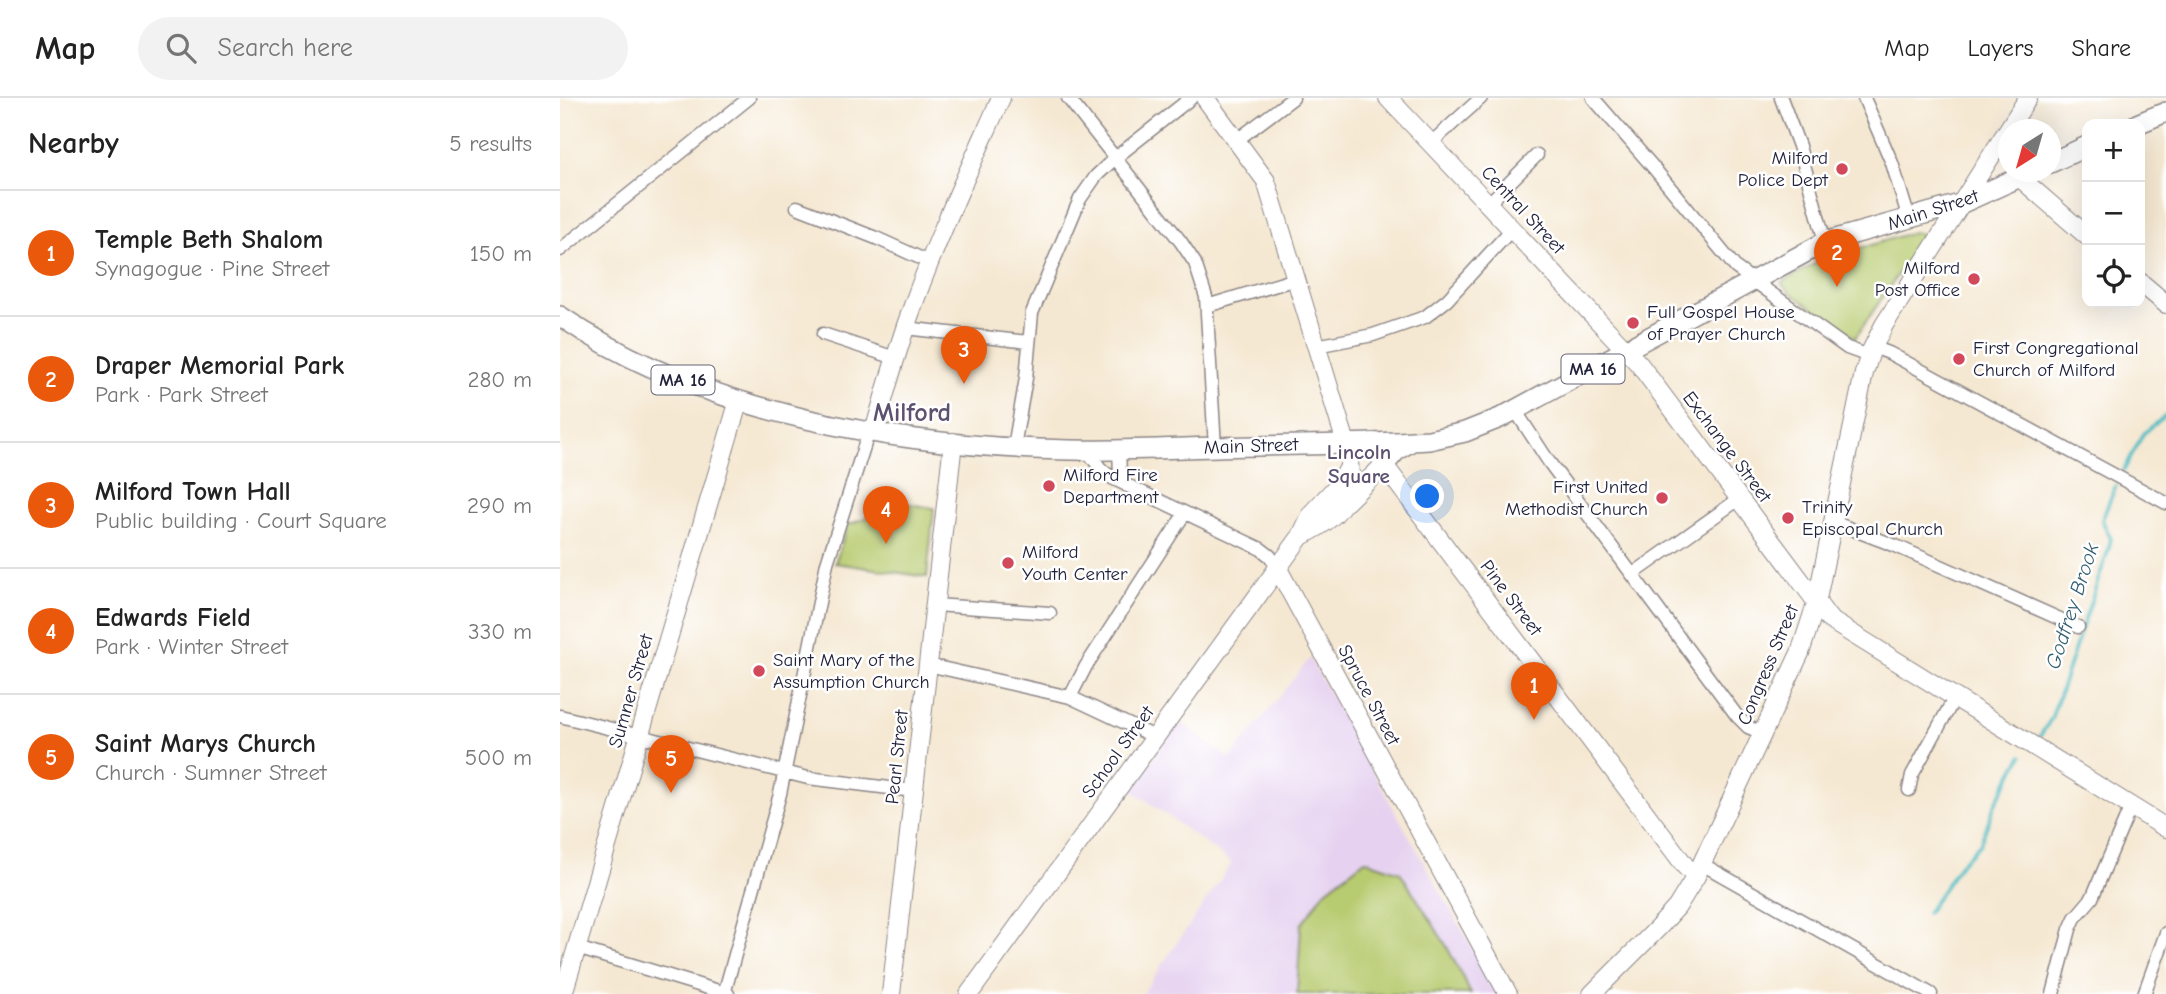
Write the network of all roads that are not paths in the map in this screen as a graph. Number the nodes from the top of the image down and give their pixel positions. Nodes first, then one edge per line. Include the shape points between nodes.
1 (749, 98) edge
2 (1001, 98) edge
3 (1068, 98) edge
4 (1191, 98) edge
5 (1205, 98) edge
6 (1293, 98) edge
7 (1388, 98) edge
8 (1481, 98) edge
9 (1593, 98) edge
10 (1781, 98) edge
11 (1864, 98) edge
12 (2028, 98) edge
13 (2166, 111) edge
14 (2145, 120) edge
15 (1237, 140) junction
16 (1431, 143) junction
17 (2082, 148) edge
18 (1537, 155) dead end
19 (1115, 158) junction
20 (2061, 158) edge
21 (2008, 182) edge
22 (2033, 182) edge
23 (1488, 204) junction
24 (1960, 204) junction
25 (797, 207) dead end
26 (1909, 219) junction
27 (1512, 229) junction
28 (2082, 231) edge
29 (1825, 242) junction
30 (560, 250) edge
31 (929, 262) junction
32 (1296, 279) junction
33 (1754, 281) junction
34 (2145, 286) edge
35 (2166, 304) edge
36 (1207, 306) junction
37 (560, 316) edge
38 (905, 328) junction
39 (823, 334) dead end
40 (1028, 342) junction
41 (1315, 346) junction
42 (1627, 350) junction
43 (1871, 351) junction
44 (895, 358) junction
45 (739, 400) junction
46 (1515, 410) junction
47 (872, 432) junction
48 (1412, 441) junction
49 (953, 442) junction
50 (1373, 442) junction
51 (1346, 443) junction
52 (1014, 447) junction
53 (1215, 447) junction
54 (1119, 449) junction
55 (1087, 450) junction
56 (1384, 465) junction
57 (1348, 469) junction
58 (1128, 486) junction
59 (1739, 499) junction
60 (2166, 503) edge
61 (1341, 507) junction
62 (1185, 513) junction
63 (1833, 523) junction
64 (1301, 536) junction
65 (1277, 567) junction
66 (1633, 574) junction
67 (1816, 604) junction
68 (934, 605) junction
69 (1050, 613) dead end
70 (2078, 627) dead end
71 (928, 665) junction
72 (1070, 697) junction
73 (1954, 699) junction
74 (560, 716) edge
75 (1762, 733) junction
76 (639, 736) junction
77 (1154, 737) junction
78 (784, 772) junction
79 (1909, 790) dead end
80 (914, 791) junction
81 (2131, 806) junction
82 (2166, 828) edge
83 (1699, 870) junction
84 (2166, 933) edge
85 (577, 948) junction
86 (563, 994) edge
87 (725, 994) edge
88 (891, 994) edge
89 (969, 994) edge
90 (1508, 994) edge
91 (1592, 994) edge
92 (1931, 994) edge
93 (2053, 994) edge
94 (2144, 994) edge

1 - 30 street
2 - 31 main road
3 - 19 street
4 - 19 street
5 - 15 main road
6 - 15 street
7 - 16 main road, Central Street
8 - 16 street
9 - 33 street via 1735,268
10 - 29 street
11 - 26 street via 1892,163
12 - 24 main road, Congress Street
13 - 14 main road
15 - 32 main road via 1266,181
16 - 23 main road, Central Street
17 - 20 main road
18 - 23 street
19 - 36 street via 1191,255
19 - 40 street via 1080,199 1032,313
21 - 24 main road, Main Street / MA 16
22 - 28 main road
23 - 27 main road, Central Street
24 - 26 main road, Main Street / MA 16
24 - 43 main road, Congress Street
25 - 31 street
26 - 29 main road, Main Street / MA 16
27 - 41 street via 1447,300 1425,317 1373,335
27 - 42 main road, Central Street
29 - 33 main road, Main Street / MA 16
31 - 38 main road
32 - 36 street
32 - 41 main road
33 - 42 main road, Main Street / MA 16
33 - 43 street via 1847,348
34 - 35 main road
36 - 53 street
37 - 45 main road, Main Street / MA 16 via 639,361
38 - 40 street
38 - 44 main road
39 - 44 street
40 - 52 street
41 - 51 main road
42 - 46 main road, Main Street / MA 16
42 - 59 main road, Exchange Street
43 - 60 street via 1888,353
43 - 63 main road, Congress Street
44 - 47 main road
45 - 47 main road, Main Street / MA 16
45 - 76 main road, Sumner Street
46 - 48 main road, Main Street / MA 16 via 1465,432
46 - 66 street
47 - 49 main road, Main Street / MA 16
47 - 78 street via 824,573
48 - 50 main road, Main Street / MA 16
48 - 56 main road
49 - 52 main road, Main Street / MA 16
49 - 68 main road, Pearl Street
50 - 51 main road, Main Street / MA 16
50 - 56 main road, Pine Street
51 - 53 main road, Main Street / MA 16
51 - 57 main road
52 - 55 main road, Main Street / MA 16
53 - 54 main road, Main Street / MA 16
54 - 55 main road, Main Street / MA 16
54 - 58 street via 1120,474
55 - 58 street, Spruce Street via 1105,474
56 - 61 main road, School Street
56 - 83 main road, Pine Street via 1686,867
57 - 61 main road via 1350,490
57 - 64 main road, School Street via 1315,509
58 - 62 street, Spruce Street
59 - 66 street
59 - 67 main road, Exchange Street
61 - 64 main road, School Street
62 - 65 street, Spruce Street via 1261,549
62 - 72 street
63 - 67 main road, Congress Street
63 - 70 street
64 - 65 main road, School Street
65 - 77 main road, School Street
65 - 90 main road, Spruce Street
66 - 75 street via 1737,716
67 - 73 main road, Exchange Street via 1830,620
67 - 75 main road, Congress Street via 1800,653
68 - 69 street
68 - 71 main road, Pearl Street
71 - 72 street
71 - 80 main road, Pearl Street
72 - 77 street
73 - 79 street via 1917,764
73 - 81 main road, Exchange Street
74 - 76 street
75 - 83 main road, Congress Street
76 - 78 street
76 - 85 main road, Sumner Street
77 - 89 main road, School Street
78 - 80 street via 828,782
78 - 87 street
80 - 88 main road, Pearl Street
81 - 82 main road, Exchange Street
81 - 93 street via 2092,898 2070,929
83 - 91 main road, Congress Street via 1677,907
83 - 92 street
84 - 94 street
85 - 86 main road, Sumner Street
85 - 87 street

